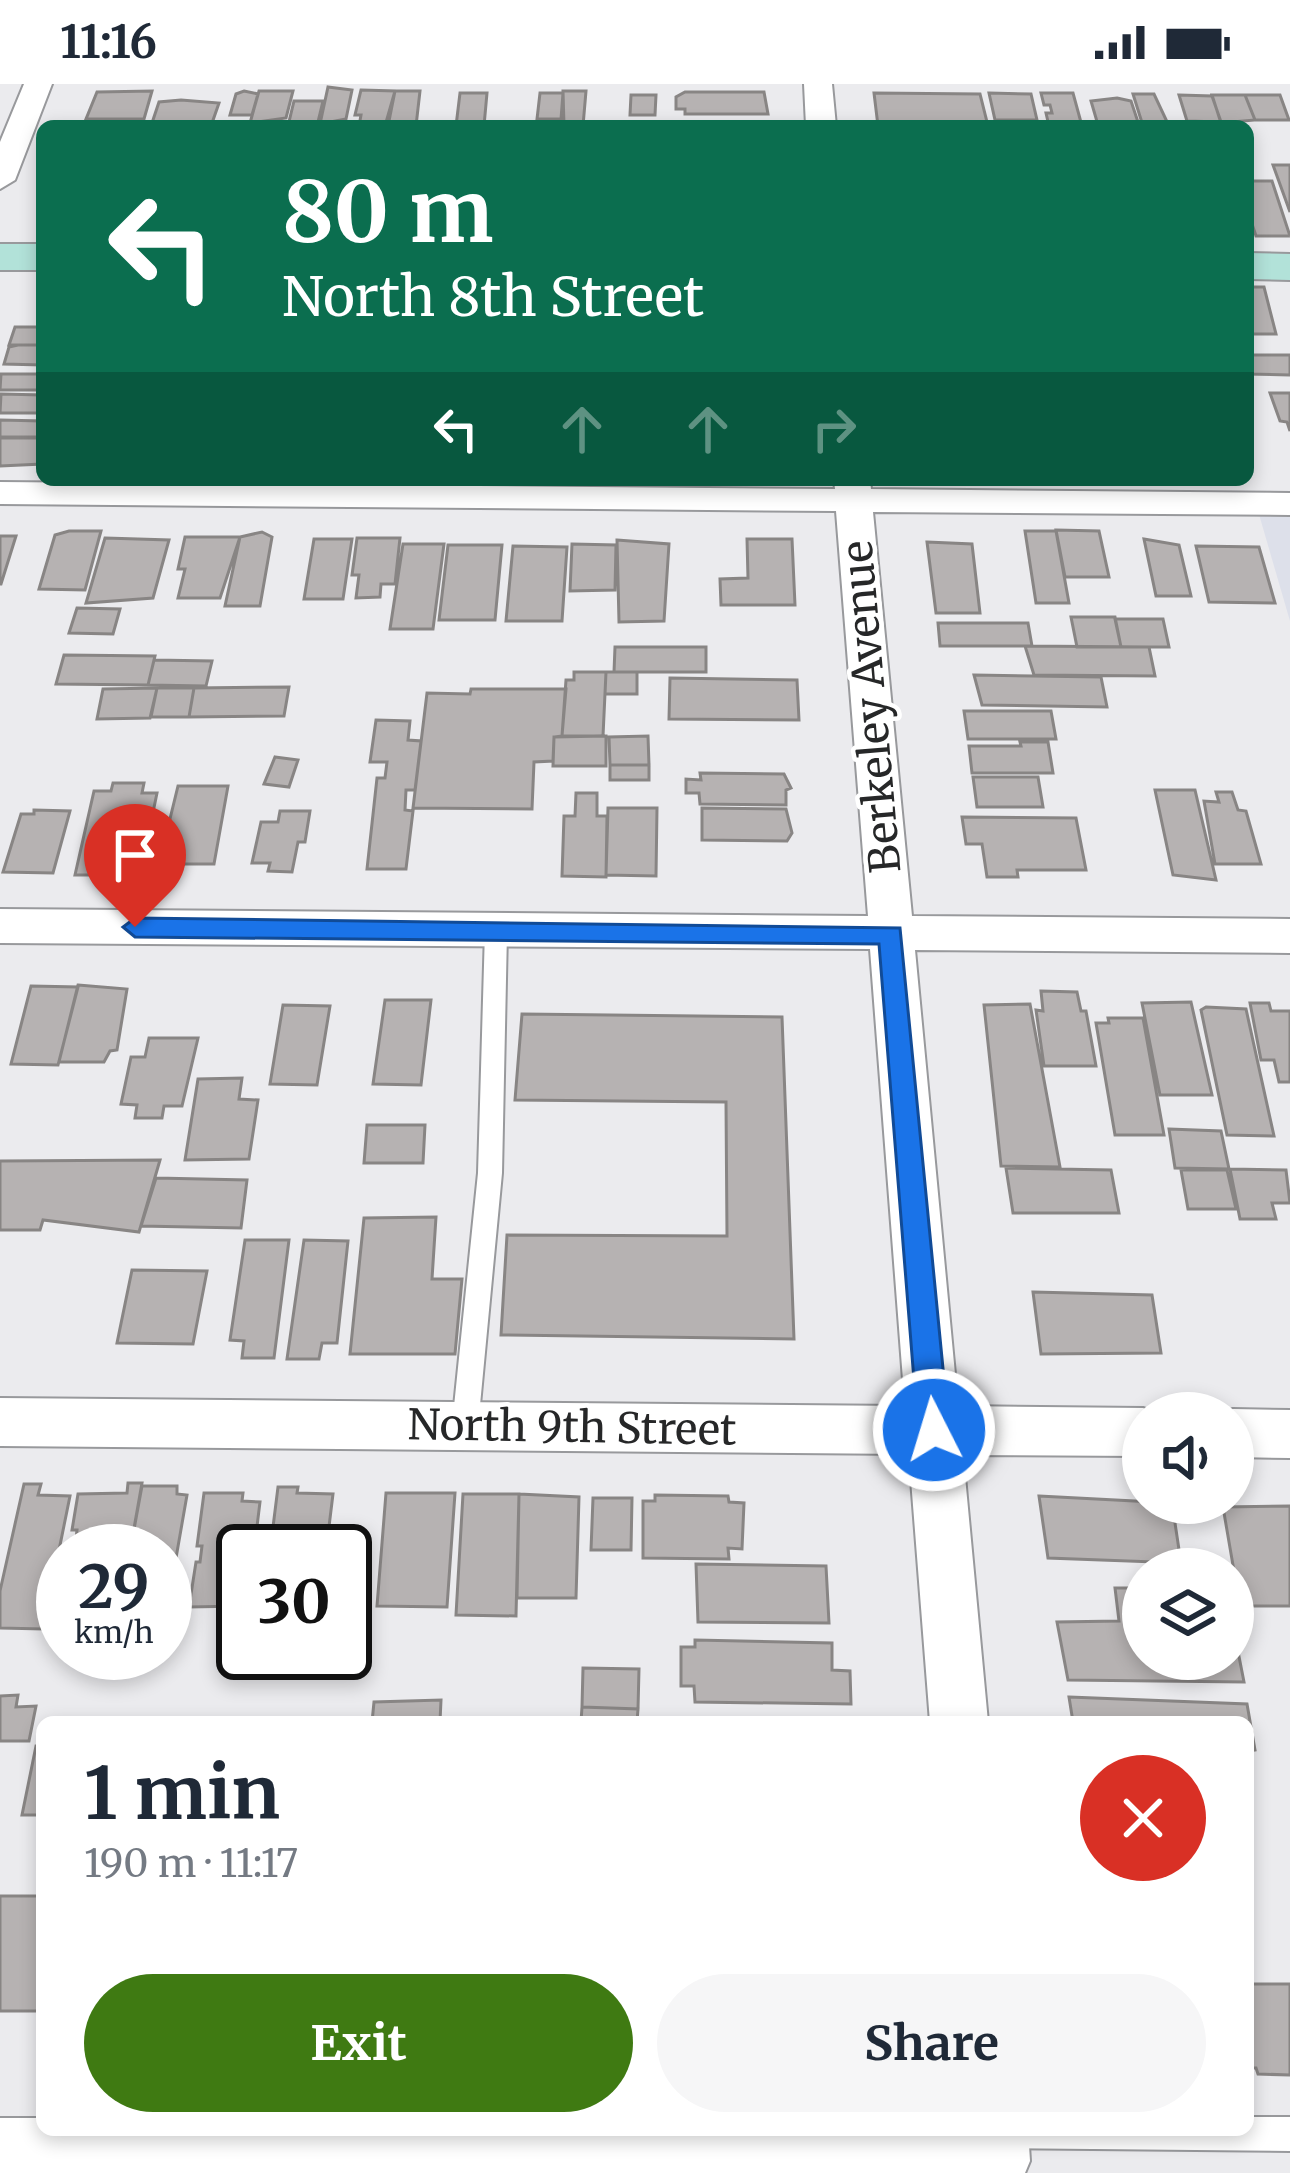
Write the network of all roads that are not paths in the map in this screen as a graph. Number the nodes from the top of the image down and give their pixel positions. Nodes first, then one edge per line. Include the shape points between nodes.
1 (38, 84) edge
2 (818, 84) edge
3 (821, 120) edge
4 (0, 180) edge
5 (0, 257) edge
6 (36, 257) edge
7 (1254, 266) edge
8 (1290, 267) edge
9 (852, 490) edge
10 (0, 493) edge
11 (1290, 504) edge
12 (0, 926) edge
13 (496, 931) junction
14 (891, 934) junction
15 (1290, 936) edge
16 (0, 1422) edge
17 (465, 1426) junction
18 (934, 1430) junction
19 (1122, 1432) edge
20 (1254, 1433) edge
21 (1290, 1434) edge
22 (958, 1716) edge
23 (1290, 2134) edge
24 (1254, 2135) edge
25 (1206, 2136) edge
26 (995, 2141) edge
27 (0, 2150) edge

1 - 4 street
2 - 3 street
5 - 6 street
7 - 8 street
9 - 10 street
9 - 11 street
9 - 14 street, Berkeley Avenue
12 - 13 street
13 - 14 street
13 - 17 lane via 490,1173
14 - 15 street
14 - 18 street, Berkeley Avenue
16 - 17 street, North 9th Street
17 - 18 street, North 9th Street
18 - 19 street, North 9th Street
18 - 22 street, Berkeley Avenue
20 - 21 street
23 - 24 lane
25 - 26 lane
26 - 27 street

